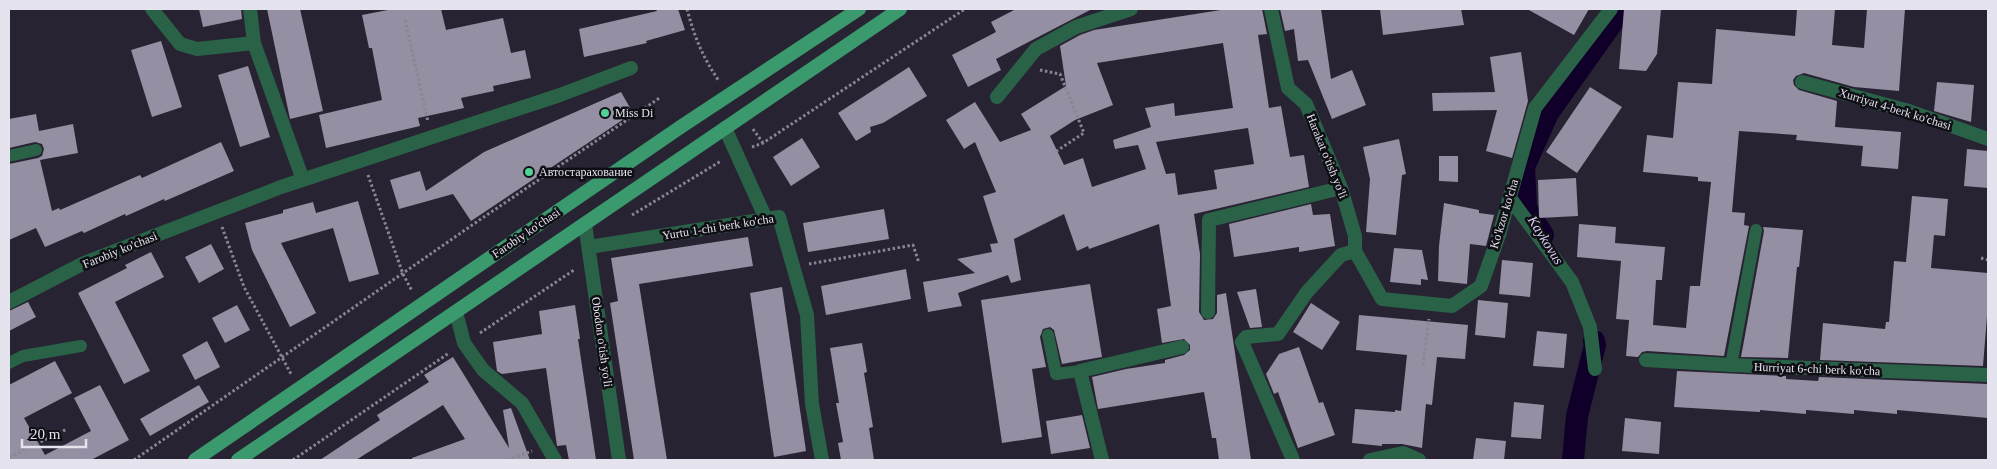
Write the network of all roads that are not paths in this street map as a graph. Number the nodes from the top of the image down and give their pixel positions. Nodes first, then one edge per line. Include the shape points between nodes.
1 (152, 9) edge
2 (250, 9) edge
3 (859, 9) edge
4 (900, 9) edge
5 (1131, 9) edge
6 (1271, 9) edge
7 (1610, 9) edge
8 (254, 43) junction
9 (631, 68) dead end
10 (1802, 82) dead end
11 (997, 97) dead end
12 (725, 128) junction
13 (1988, 139) edge
14 (36, 150) dead end
15 (9, 156) edge
16 (303, 180) junction
17 (1341, 188) junction
18 (1510, 198) junction
19 (766, 219) junction
20 (585, 224) junction
21 (1756, 230) dead end
22 (589, 247) junction
23 (1355, 251) junction
24 (9, 302) edge
25 (456, 312) junction
26 (1208, 312) dead end
27 (1048, 335) dead end
28 (81, 346) dead end
29 (1182, 346) dead end
30 (1646, 360) dead end
31 (9, 363) edge
32 (1732, 366) junction
33 (1595, 369) dead end
34 (1080, 371) junction
35 (1988, 375) edge
36 (195, 460) edge
37 (238, 460) edge
38 (555, 460) edge
39 (619, 460) edge
40 (822, 460) edge
41 (1102, 460) edge
42 (1293, 460) edge
43 (1370, 460) edge
44 (1419, 460) edge

1 - 8 street via 180,44 197,49
2 - 8 street
3 - 36 main road, Farobiy ko'chasi via 682,126
4 - 12 main road, Farobiy ko'chasi
5 - 11 street via 1076,27 1036,49
6 - 17 street, Harakat o'tish yo'li via 1288,88 1306,104
7 - 18 street, Ko'kzor ko'cha via 1536,108
8 - 16 street
9 - 16 street, Farobiy ko'chasi via 560,95
10 - 13 street, Xurriyat 4-berk ko'chasi via 1909,111
12 - 19 street
12 - 20 main road, Farobiy ko'chasi
14 - 15 lane
16 - 24 street, Farobiy ko'chasi via 84,263
17 - 23 street, Harakat o'tish yo'li via 1355,236
17 - 26 street via 1209,220
18 - 23 street, Ko'kzor ko'cha via 1481,286 1452,306 1382,299
18 - 33 street via 1572,282 1590,326
19 - 22 street, Yurtu 1-chi berk ko'cha
19 - 40 street, Yurtu 1-chi berk ko'cha via 779,217 808,315 812,404
20 - 22 street, Obodon o'tish yo'li
20 - 25 main road, Farobiy ko'chasi
21 - 32 lane
22 - 39 street, Obodon o'tish yo'li
23 - 42 street via 1341,255 1307,292 1278,334 1243,338
25 - 37 main road, Farobiy ko'chasi
25 - 38 street via 464,343 483,370 522,403
27 - 34 lane via 1056,374
28 - 31 lane via 23,356
29 - 34 street
30 - 32 street, Hurriyat 6-chi berk ko'cha
32 - 35 street, Hurriyat 6-chi berk ko'cha
34 - 41 street
43 - 44 street via 1403,452

